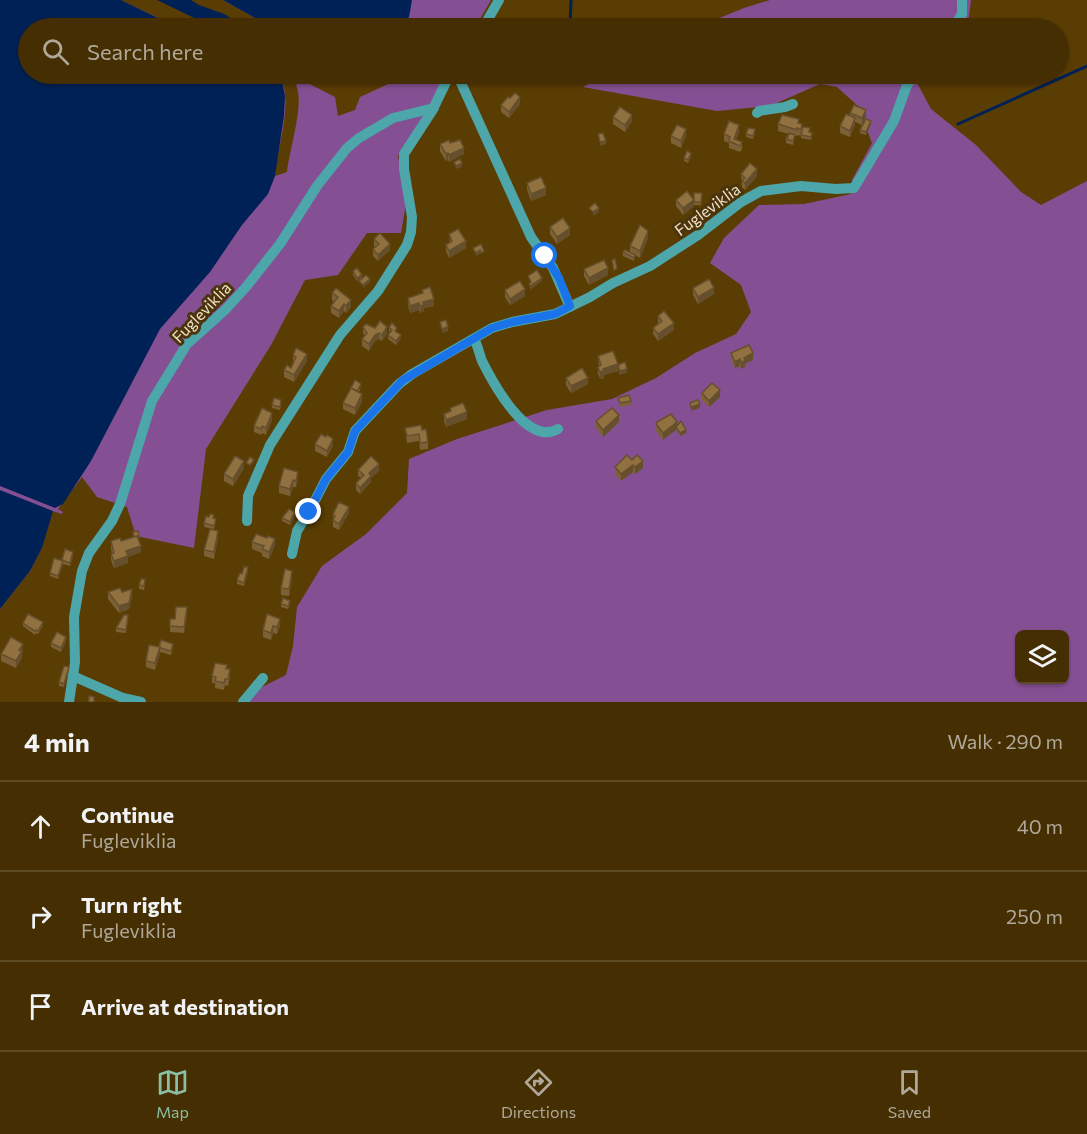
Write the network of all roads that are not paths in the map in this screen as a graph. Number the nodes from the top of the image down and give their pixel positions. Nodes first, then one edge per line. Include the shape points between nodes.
1 (498, 0) edge
2 (962, 0) edge
3 (488, 18) edge
4 (961, 18) edge
5 (446, 84) edge
6 (462, 84) edge
7 (908, 84) edge
8 (793, 104) dead end
9 (434, 108) junction
10 (757, 113) dead end
11 (570, 306) junction
12 (474, 339) junction
13 (558, 429) dead end
14 (247, 521) dead end
15 (292, 554) dead end
16 (73, 676) junction
17 (263, 678) dead end
18 (69, 702) edge
19 (141, 702) edge
20 (243, 702) edge

1 - 3 street
2 - 4 street
5 - 9 street
6 - 11 street via 531,237 553,268
7 - 11 street, Fugleviklia via 894,121 854,188 801,186 761,191 663,259
8 - 10 street
9 - 14 street via 403,157 412,217 407,246 378,291 333,346 270,445 248,496
9 - 16 street, Fugleviklia via 393,118 347,148 257,274 183,350 152,401 114,517 89,553 82,571 74,617
11 - 12 street, Fugleviklia via 546,317 501,324
12 - 13 street via 484,364 516,414 542,432
12 - 15 street, Fugleviklia via 403,380 355,431 348,452 326,479 297,531
16 - 18 street, Fugleviklia
16 - 19 street
17 - 20 street

